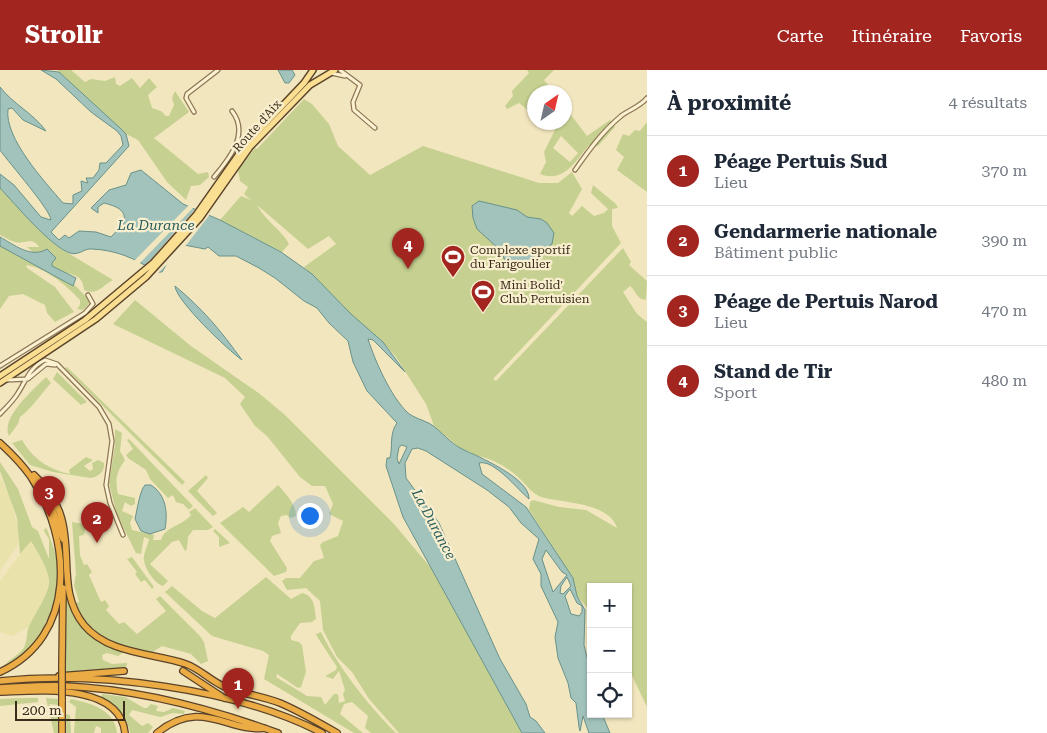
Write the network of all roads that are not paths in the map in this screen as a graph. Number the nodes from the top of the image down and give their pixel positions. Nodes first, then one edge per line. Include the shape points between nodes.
1 (218, 70) edge
2 (314, 70) edge
3 (318, 70) edge
4 (340, 70) edge
5 (331, 72) edge
6 (348, 77) junction
7 (647, 98) edge
8 (194, 112) dead end
9 (232, 112) dead end
10 (375, 128) dead end
11 (575, 170) dead end
12 (214, 177) dead end
13 (210, 200) junction
14 (88, 295) dead end
15 (0, 366) edge
16 (63, 371) junction
17 (1, 380) edge
18 (23, 381) junction
19 (0, 414) edge
20 (0, 439) edge
21 (0, 443) edge
22 (34, 475) junction
23 (39, 487) junction
24 (123, 535) dead end
25 (124, 671) dead end
26 (183, 671) dead end
27 (0, 672) edge
28 (17, 680) junction
29 (0, 681) edge
30 (0, 688) edge
31 (0, 692) edge
32 (226, 699) junction
33 (266, 730) edge
34 (62, 733) edge
35 (125, 733) edge
36 (157, 733) edge
37 (278, 733) edge
38 (322, 733) edge
39 (337, 733) edge

1 - 8 street via 186,94
2 - 13 main road, Route d'Aix via 241,150
3 - 5 main road
4 - 6 street
5 - 6 street
5 - 13 main road, Route d'Aix via 303,91 250,147
6 - 10 street via 360,85 353,102 354,110
7 - 11 street via 600,136
9 - 12 street via 239,125 236,145
13 - 17 main road via 163,257 108,306
14 - 15 street via 93,304 84,313
16 - 18 street via 49,364
16 - 18 street via 54,362 45,360
16 - 24 street via 99,407 109,424 112,441 106,485
17 - 18 street
18 - 19 street via 16,397
20 - 22 highway
21 - 23 highway
22 - 23 highway
22 - 39 highway via 50,491 63,519 72,600 89,631 117,647 188,665 224,686 281,703
23 - 27 highway via 58,548 59,597 51,624 34,650 14,666
23 - 34 highway, bridge via 60,536 63,565
25 - 28 highway
26 - 32 highway
28 - 29 highway
28 - 32 highway via 116,682
30 - 33 highway via 66,686 118,690 187,704
31 - 35 highway via 45,690 97,699 119,715
32 - 38 highway via 278,714
33 - 36 highway via 253,731 194,718 176,722
33 - 37 highway

